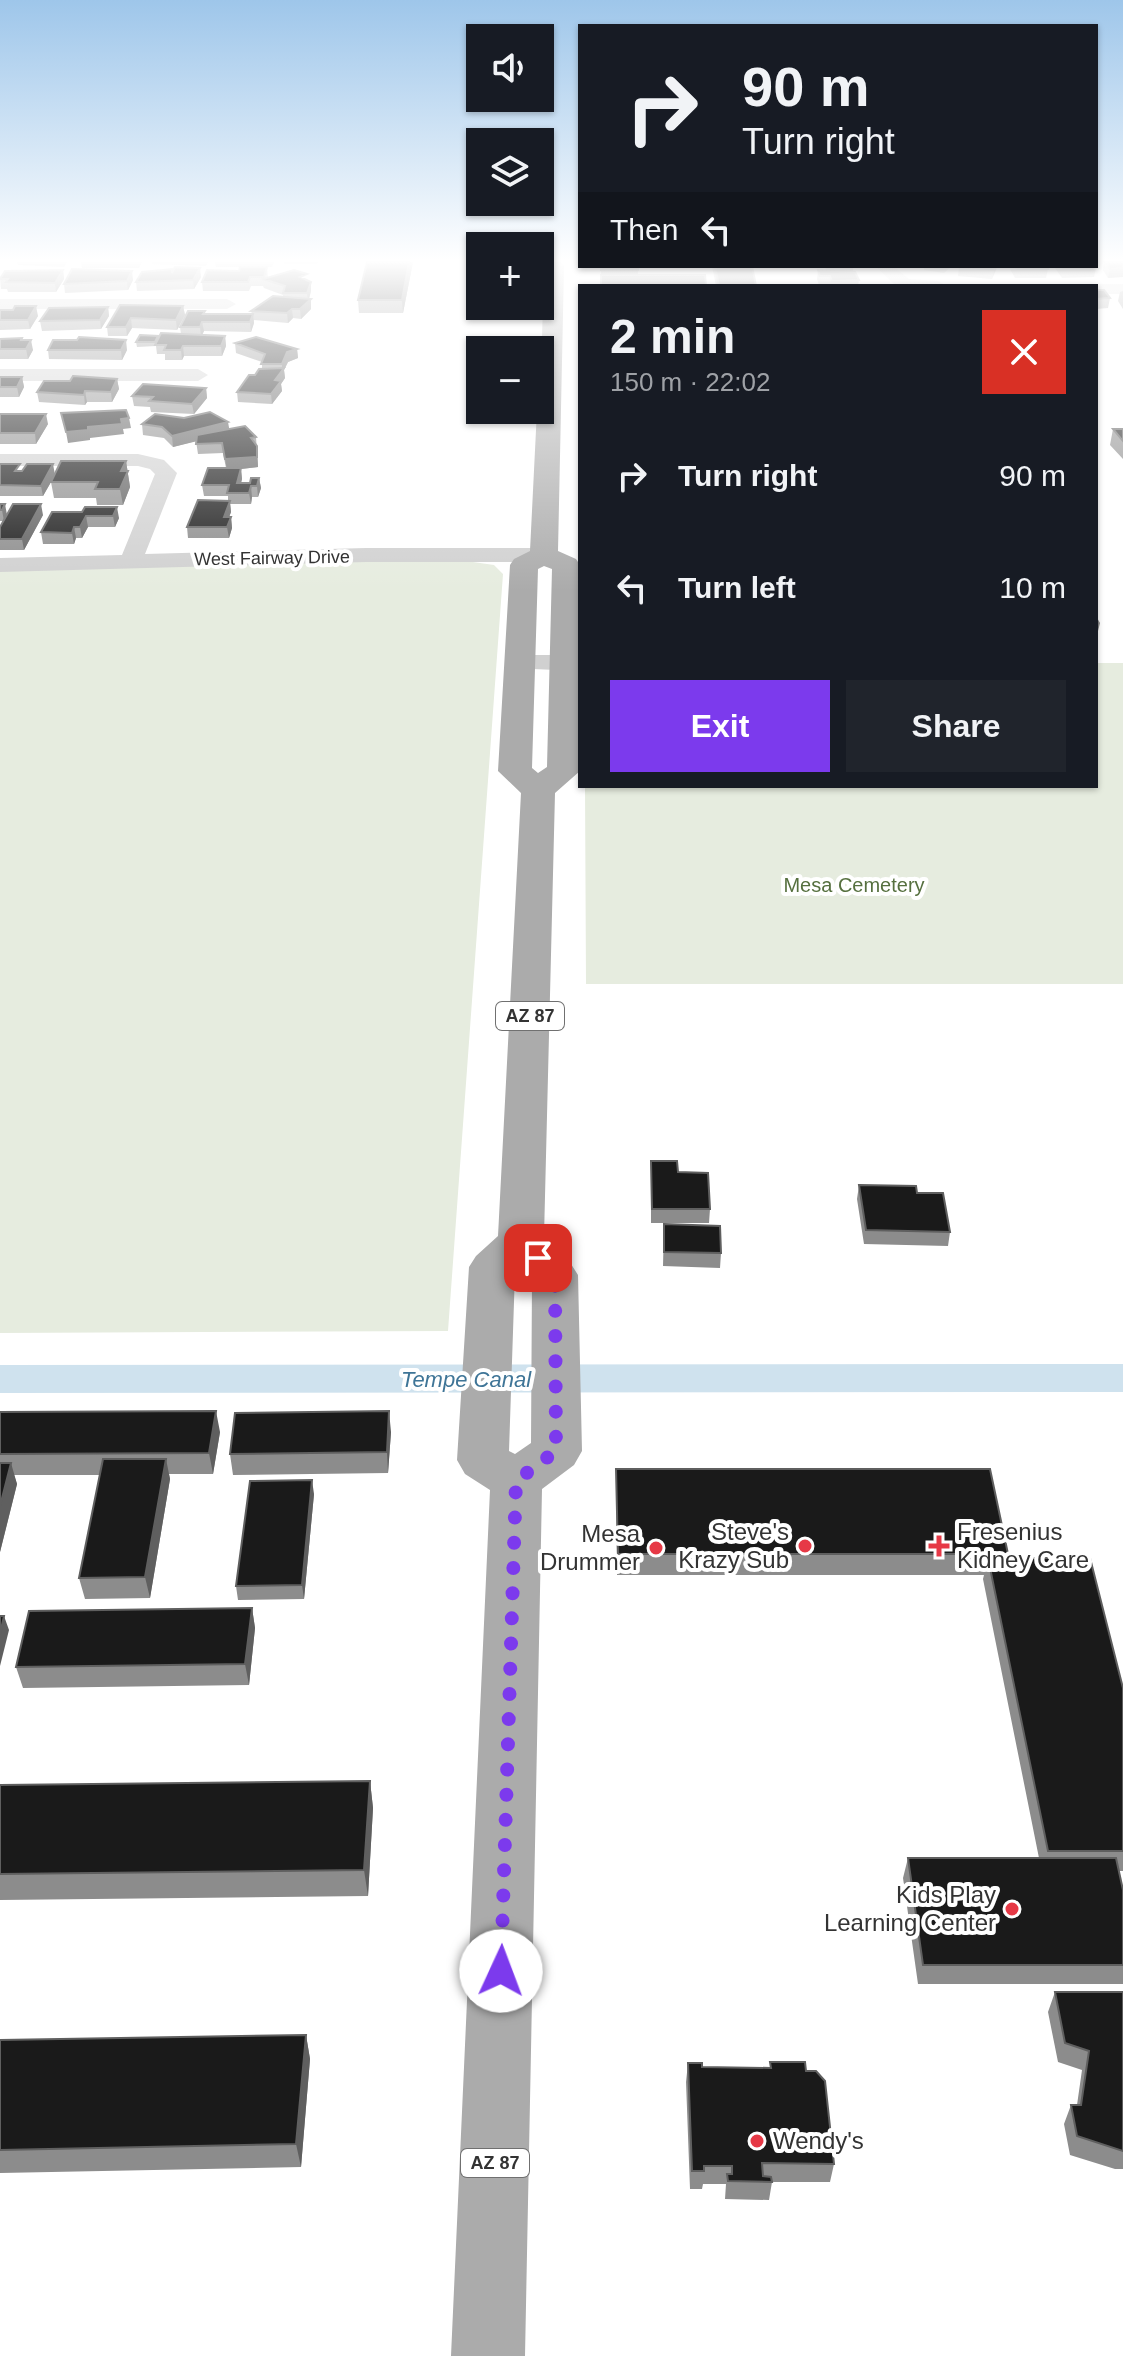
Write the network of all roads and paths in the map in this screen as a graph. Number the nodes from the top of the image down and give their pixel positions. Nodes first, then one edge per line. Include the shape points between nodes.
1 (550, 372) edge
2 (0, 375) edge
3 (198, 375) dead end
4 (0, 460) edge
5 (544, 555) junction
6 (131, 562) junction
7 (0, 565) edge
8 (518, 663) junction
9 (572, 663) edge
10 (538, 790) junction
11 (521, 1241) junction
12 (516, 1481) junction
13 (488, 2356) edge

1 - 5 main road
2 - 3 street
4 - 6 street via 157,464 166,473
5 - 6 street, West Fairway Drive
5 - 8 main road via 524,565
5 - 9 main road via 566,565
6 - 7 street, West Fairway Drive
8 - 9 street
8 - 10 main road via 515,771
9 - 10 main road via 564,770
10 - 11 main road, AZ 87
11 - 12 main road via 492,1267 483,1460
11 - 12 main road via 555,1275 556,1451
12 - 13 main road, AZ 87

